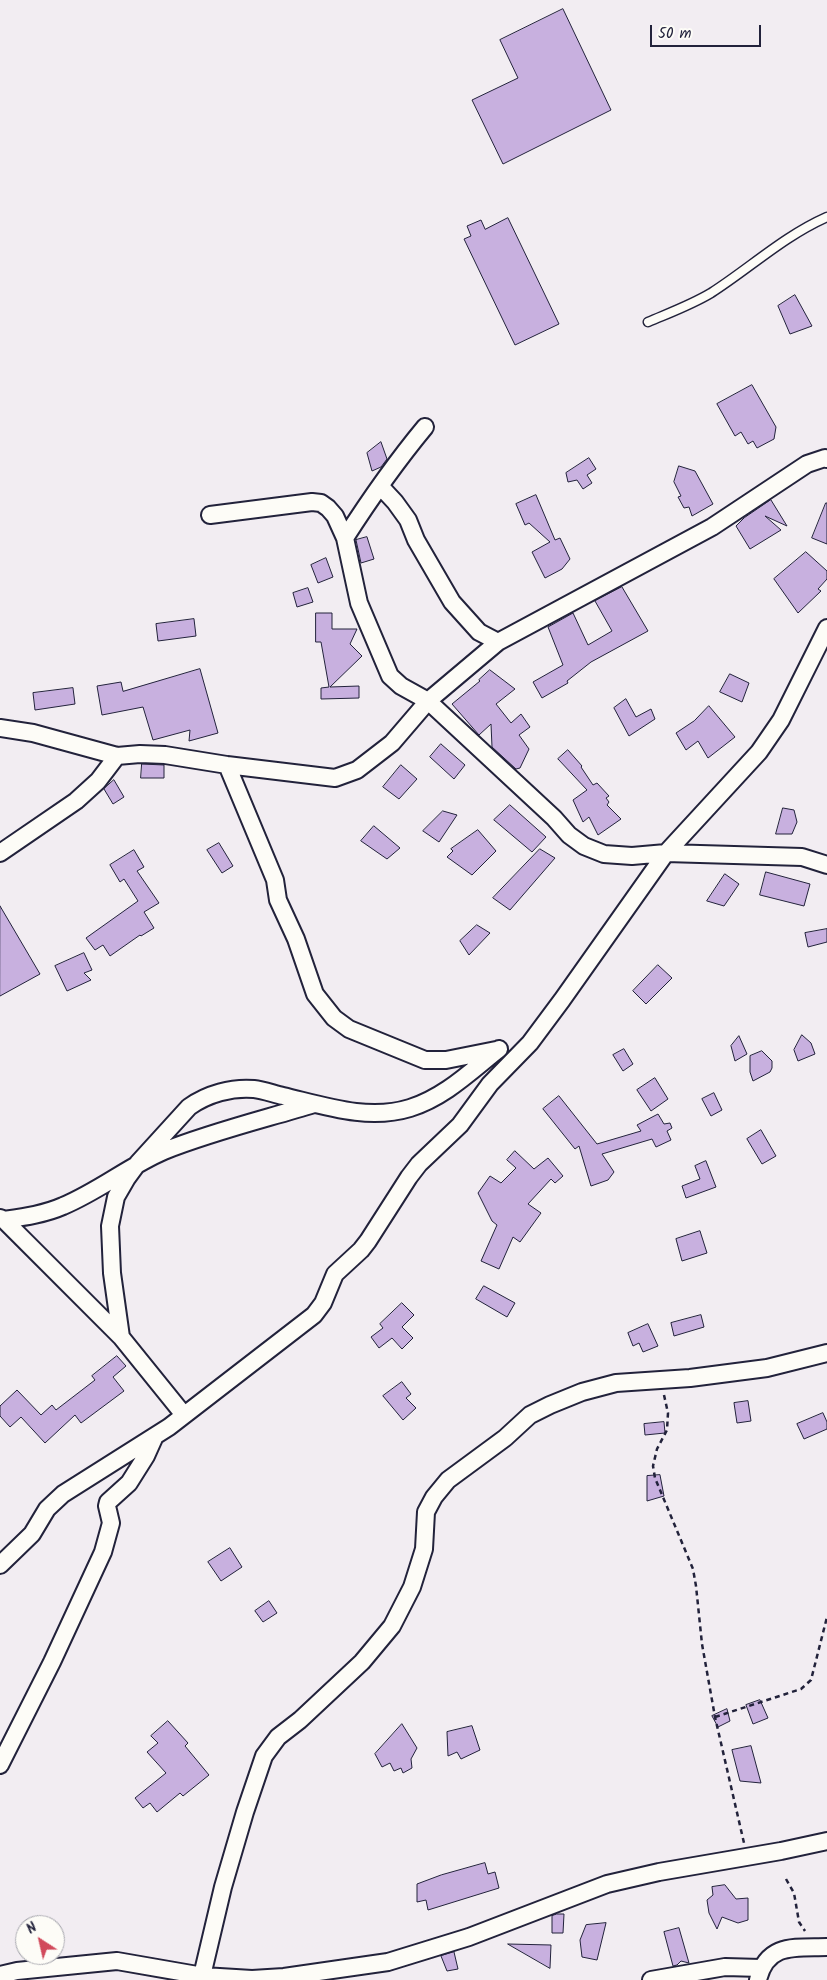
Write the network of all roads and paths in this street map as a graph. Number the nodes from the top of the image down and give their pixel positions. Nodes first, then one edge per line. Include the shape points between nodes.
1 (827, 217) edge
2 (648, 322) dead end
3 (426, 427) dead end
4 (827, 459) edge
5 (380, 487) junction
6 (210, 515) dead end
7 (345, 538) junction
8 (827, 628) edge
9 (498, 642) junction
10 (428, 701) junction
11 (0, 728) edge
12 (117, 756) junction
13 (227, 765) junction
14 (0, 853) edge
15 (666, 853) junction
16 (827, 865) edge
17 (530, 1043) junction
18 (498, 1049) junction
19 (315, 1104) junction
20 (138, 1163) junction
21 (2, 1219) edge
22 (121, 1337) junction
23 (827, 1353) edge
24 (662, 1379) junction
25 (184, 1415) junction
26 (155, 1436) junction
27 (0, 1565) edge
28 (827, 1617) edge
29 (715, 1717) junction
30 (0, 1765) edge
31 (827, 1841) edge
32 (747, 1857) junction
33 (786, 1879) dead end
34 (821, 1947) edge
35 (759, 1974) edge
36 (0, 1975) edge
37 (202, 1978) edge
38 (651, 1980) edge

1 - 2 lane via 786,239 710,293
3 - 5 street
4 - 9 street via 807,464 712,527
5 - 7 street
5 - 9 street via 408,520 452,602 479,632
6 - 7 street via 320,503 335,516
7 - 10 street via 356,593 385,667 401,686
8 - 15 street via 781,720 759,752
9 - 10 street
10 - 13 street via 392,743 344,776 335,778
10 - 15 street via 554,818 568,835 584,846 604,854
11 - 12 street via 33,733
12 - 13 street via 165,755
12 - 14 street via 76,801
13 - 18 street via 275,880 278,900 315,994 334,1018 349,1029 426,1060 446,1060
15 - 16 street via 802,857
15 - 17 street
17 - 18 street
17 - 25 street via 490,1084 460,1126 409,1177 368,1241 335,1274 323,1303 314,1315
18 - 19 street via 451,1087 410,1108 364,1113
19 - 20 street via 188,1142
19 - 20 street via 254,1089 212,1095 189,1107
20 - 21 street via 62,1206 42,1213
20 - 22 street via 116,1197 110,1226 112,1273
21 - 22 street
22 - 25 street
23 - 24 street via 767,1368
24 - 29 path via 668,1413 667,1430 653,1466 693,1569
24 - 37 street via 616,1383 582,1392 530,1415 448,1480 434,1497 426,1512 424,1549 412,1586 392,1626 362,1662 278,1737 264,1756 223,1887
25 - 26 street
26 - 27 street via 55,1500 32,1534
26 - 30 street via 129,1483 108,1502 111,1523 103,1552
28 - 29 path via 811,1680 801,1689
29 - 32 path
31 - 32 street
32 - 37 street via 607,1884 469,1937 388,1962 284,1977
33 - 34 path via 796,1899 799,1922
34 - 35 street via 780,1951 765,1962
35 - 38 street via 725,1967
36 - 37 street via 117,1961

